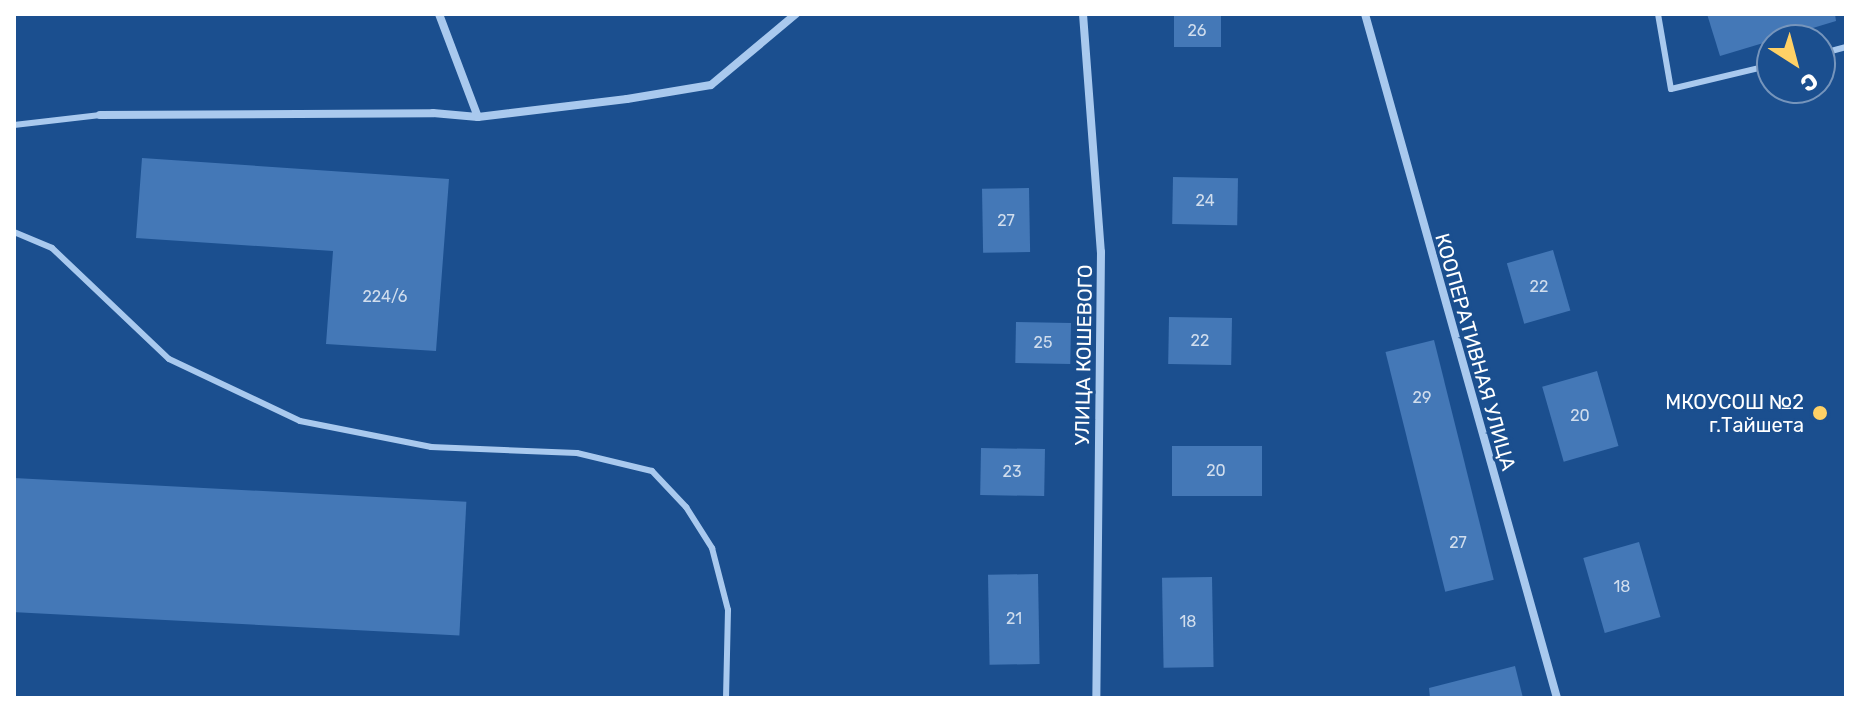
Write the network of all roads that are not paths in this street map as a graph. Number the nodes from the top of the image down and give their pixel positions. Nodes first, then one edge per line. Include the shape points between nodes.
1 (439, 14) edge
2 (796, 14) edge
3 (1083, 14) edge
4 (1365, 14) edge
5 (1658, 14) edge
6 (1756, 69) edge
7 (100, 115) joint
8 (478, 117) junction
9 (14, 125) edge
10 (14, 232) edge
11 (726, 698) edge
12 (1096, 698) edge
13 (1557, 698) edge

1 - 8 street
2 - 8 street via 711,85
3 - 12 street, УЛИЦА КОШЕВОГО via 1101,252
4 - 13 street, КООПЕРАТИВНАЯ УЛИЦА
5 - 6 lane via 1671,89
7 - 8 street
7 - 9 lane
10 - 11 lane via 52,248 169,359 300,421 431,447 577,453 652,471 686,507 712,548 728,610

